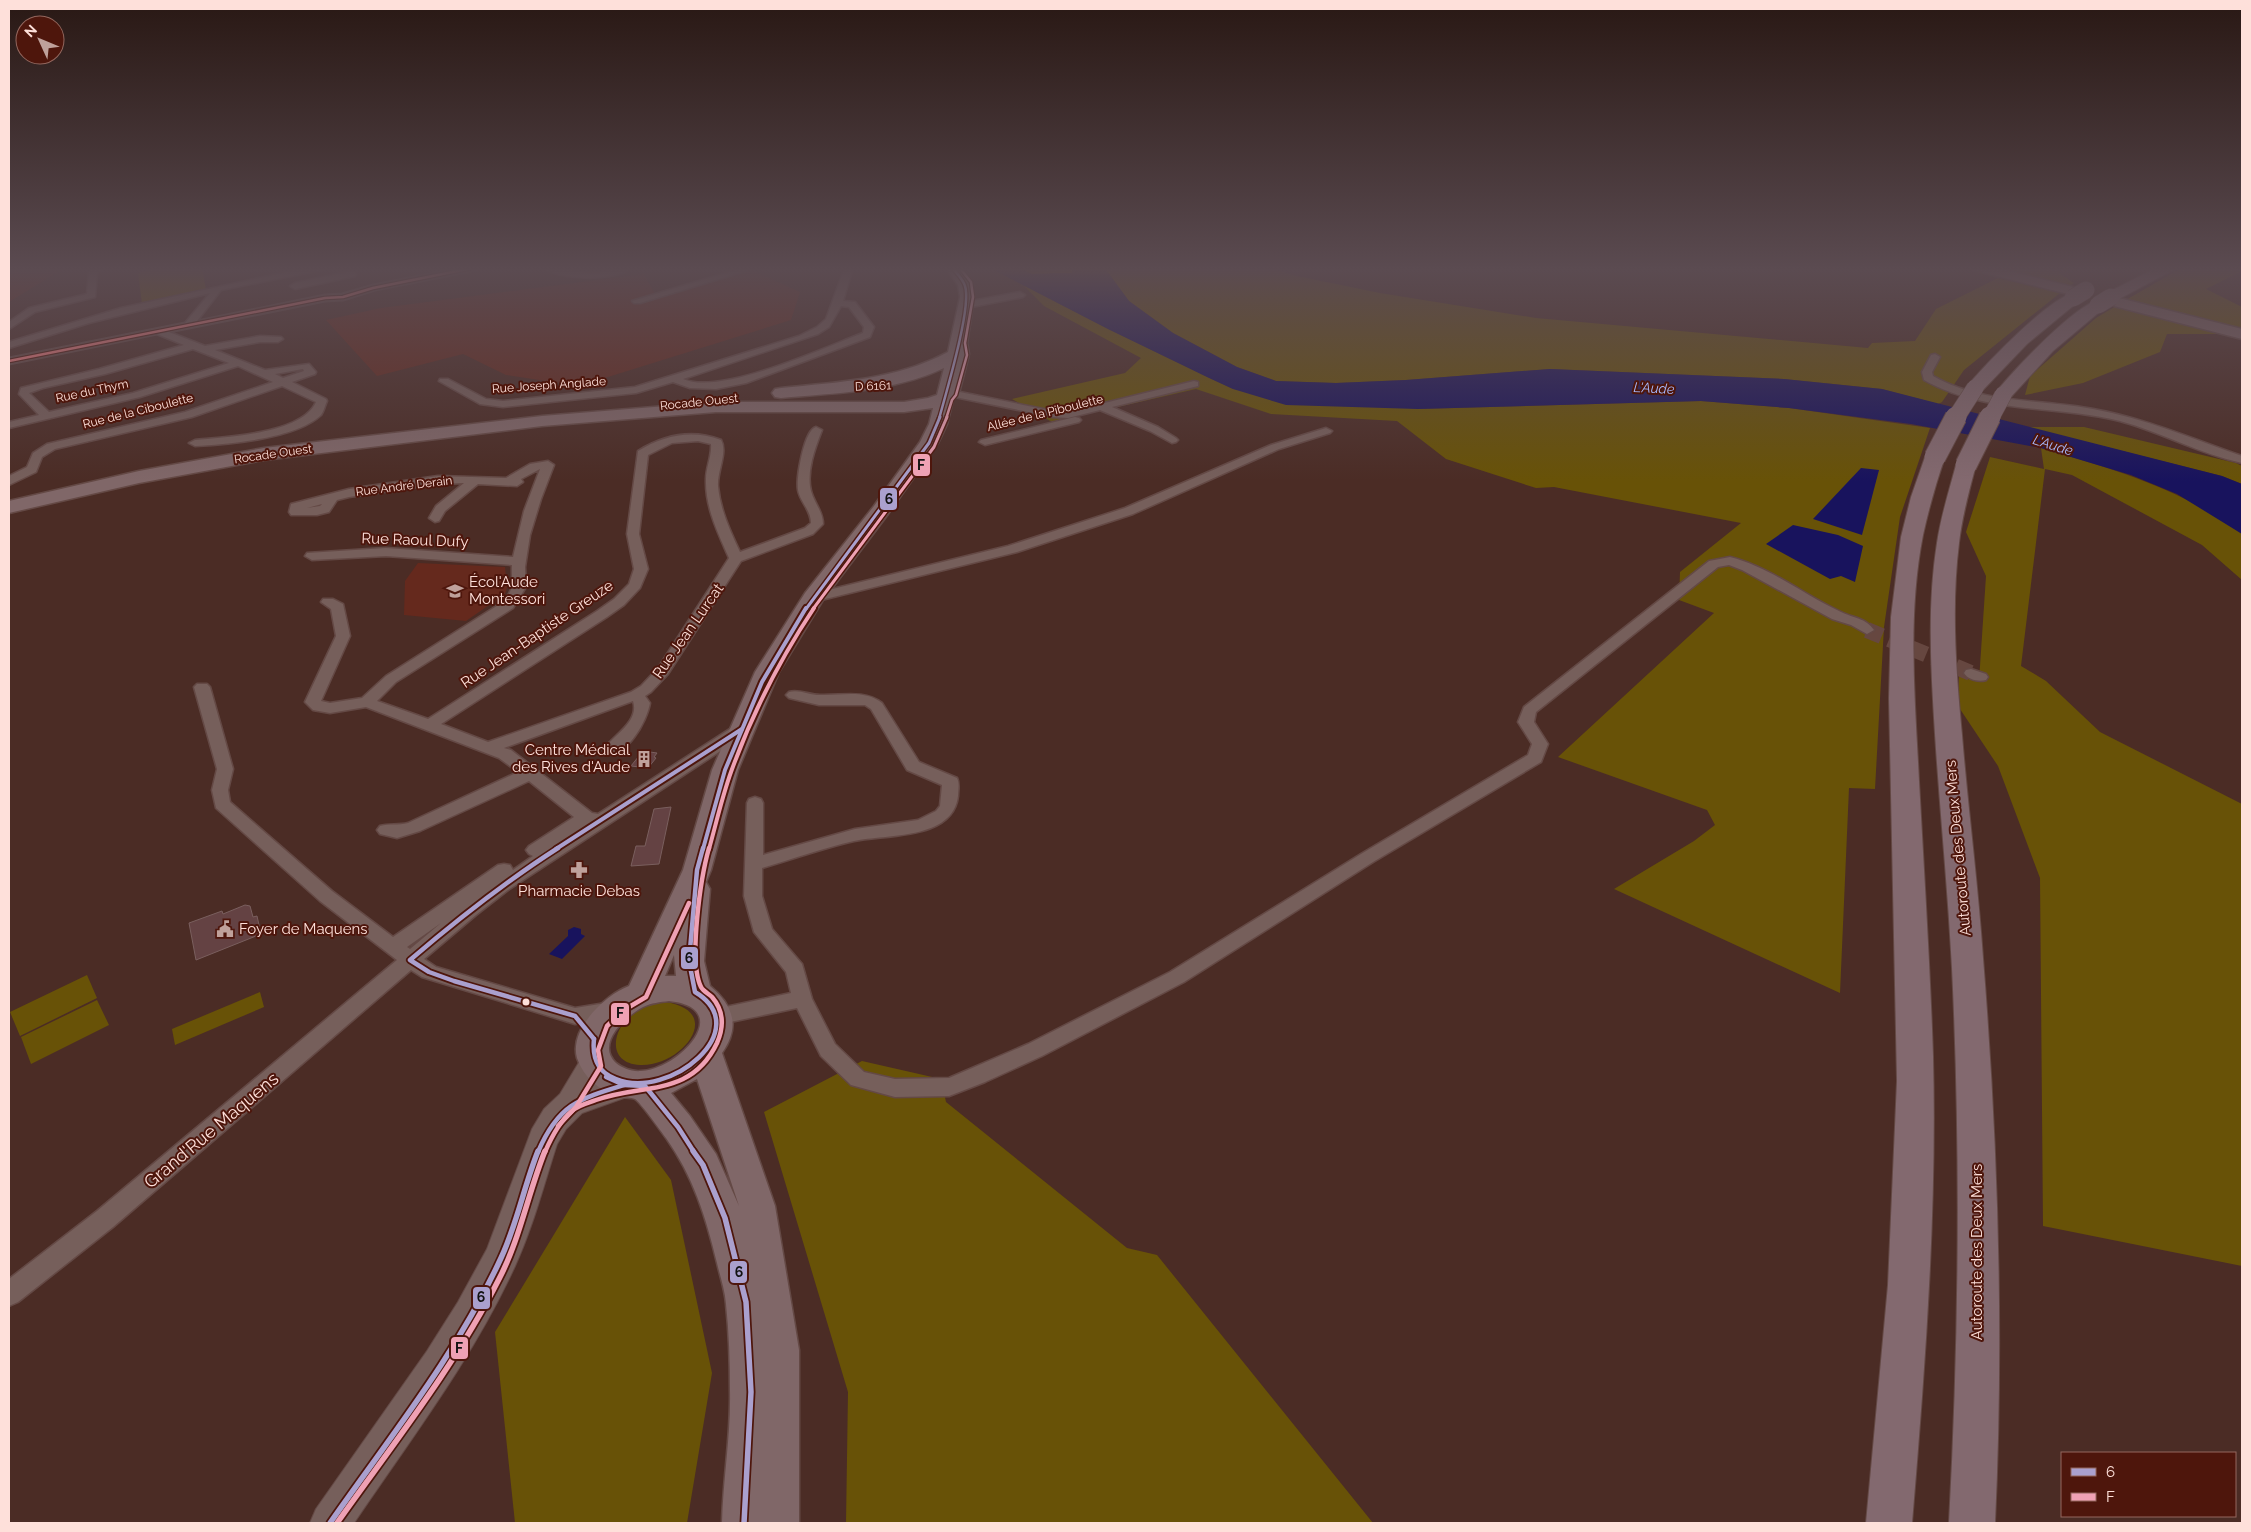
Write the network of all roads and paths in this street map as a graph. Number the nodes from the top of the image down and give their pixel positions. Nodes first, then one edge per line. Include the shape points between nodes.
1 (30, 338) edge
2 (120, 338) edge
3 (799, 338) edge
4 (858, 338) edge
5 (958, 338) edge
6 (2022, 338) edge
7 (2055, 338) edge
8 (178, 339) edge
9 (278, 339) dead end
10 (9, 345) edge
11 (196, 346) junction
12 (207, 349) junction
13 (956, 349) junction
14 (1935, 357) dead end
15 (9, 361) edge
16 (238, 363) junction
17 (264, 373) junction
18 (674, 378) junction
19 (444, 380) dead end
20 (284, 382) junction
21 (856, 384) joint
22 (1194, 384) dead end
23 (798, 391) junction
24 (952, 395) junction
25 (850, 408) junction
26 (1107, 409) junction
27 (46, 415) junction
28 (542, 421) junction
29 (9, 425) edge
30 (816, 430) dead end
31 (1326, 431) dead end
32 (1172, 440) dead end
33 (984, 442) dead end
34 (195, 443) dead end
35 (929, 443) junction
36 (2242, 460) edge
37 (1950, 461) junction
38 (475, 480) junction
39 (9, 481) edge
40 (508, 482) joint
41 (332, 498) dead end
42 (9, 507) edge
43 (435, 518) dead end
44 (312, 556) dead end
45 (736, 558) junction
46 (518, 561) junction
47 (813, 598) junction
48 (328, 602) dead end
49 (1867, 630) tunnel mouth
50 (202, 687) dead end
51 (636, 695) junction
52 (794, 695) dead end
53 (367, 702) junction
54 (428, 726) junction
55 (742, 728) junction
56 (490, 747) junction
57 (611, 750) dead end
58 (529, 774) junction
59 (755, 803) dead end
60 (594, 819) junction
61 (386, 830) dead end
62 (754, 864) junction
63 (697, 870) junction
64 (401, 954) junction
65 (695, 992) junction
66 (802, 999) junction
67 (628, 1002) junction
68 (716, 1018) junction
69 (588, 1039) junction
70 (705, 1053) junction
71 (634, 1085) junction
72 (571, 1103) junction
73 (9, 1294) edge
74 (330, 1523) edge
75 (744, 1523) edge
76 (776, 1523) edge
77 (1889, 1523) edge
78 (1972, 1523) edge

1 - 10 street
2 - 15 street
3 - 18 street, Rue Joseph Anglade
4 - 18 street via 742,381 691,387
5 - 13 main road
6 - 37 highway, Autoroute des Deux Mers, bridge via 1975,388 1959,412
7 - 37 highway, Autoroute des Deux Mers, bridge via 2002,395 1974,444
8 - 11 street
9 - 12 street
11 - 12 street
11 - 27 street via 25,390 24,394
12 - 16 street
13 - 21 main road, D 6161 / D 6161 via 927,370
13 - 24 main road
14 - 36 street via 1927,372 1928,378 1944,386 2020,405 2108,415
16 - 17 street
16 - 27 street, Rue du Thym via 136,396
17 - 20 street
17 - 20 street via 305,366 311,372
18 - 19 street, Rue Joseph Anglade via 620,393 503,404 484,402
20 - 34 street via 322,401 322,406 305,422 252,438
20 - 39 street, Rue de la Ciboulette via 188,415 51,446 37,455 32,469
21 - 23 main road, Rocade Ouest / D 6161
22 - 26 street
23 - 24 main road, D 6161 / D 6161 via 898,385
23 - 28 main road, Rocade Ouest
24 - 25 main road, Rocade Ouest / D 6161 via 932,403 904,407
24 - 26 street via 1053,414
24 - 35 main road
25 - 28 main road, Rocade Ouest / D 6161 via 716,407
25 - 35 main road, Rocade Ouest / D 6161 via 890,411 917,420 926,427
26 - 32 street
26 - 33 street, Allée de la Piboulette
27 - 29 street, Rue du Thym
28 - 42 main road, Rocade Ouest / D 6161 via 254,456 138,477
30 - 45 street via 804,489 818,517 818,524 809,531
31 - 47 street via 1274,447 1129,511 1012,549
35 - 47 main road via 882,510
37 - 77 highway, Autoroute des Deux Mers via 1922,490 1911,532 1902,606 1903,743 1915,1058 1911,1226 1902,1389
37 - 78 highway, Autoroute des Deux Mers via 1943,621 1974,1066 1978,1243
38 - 40 street, Rue André Derain
38 - 41 street, Rue André Derain via 438,480
38 - 43 street via 440,509
40 - 46 street via 534,466 548,466 540,482
44 - 46 street, Rue Raoul Dufy via 386,552
45 - 51 street, Rue Jean Lurcat via 663,672
45 - 54 street, Rue Jean-Baptiste Greuze via 723,531 714,498 712,476 717,442 687,437 652,446 642,453 633,534 641,569 635,584 619,602
46 - 53 street via 521,585 508,605 391,679
47 - 55 main road via 762,682
48 - 53 street via 338,606 344,636 313,702 318,707 330,708
49 - 66 street via 1747,567 1730,562 1714,564 1529,710 1526,722 1540,744 1535,758 1177,977 1035,1050 956,1084 895,1088 858,1079 828,1050
50 - 64 street via 225,769 220,790 222,804 326,896
51 - 56 street, Rue Jean Lurcat
51 - 57 street via 642,703 641,714 625,739
52 - 62 street via 820,700 870,700 877,706 913,766 951,782 948,807 942,815 922,825 855,835
53 - 54 street
54 - 56 street
55 - 60 street, Grand'Rue Maquens
55 - 63 main road via 724,770
56 - 58 street via 505,754
58 - 60 street
58 - 61 street via 414,828 397,832
59 - 62 street
60 - 64 street, Grand'Rue Maquens via 469,910
62 - 66 street via 753,896 763,932 794,969
63 - 65 main road via 689,960
63 - 67 main road
64 - 69 street via 429,972
64 - 73 street, Grand'Rue Maquens via 112,1213
65 - 67 main road via 669,988
65 - 68 main road via 709,1002
66 - 68 street
67 - 69 main road via 602,1022
68 - 70 main road via 715,1034
69 - 71 main road via 605,1077
69 - 72 main road
70 - 71 main road via 691,1067 669,1079
70 - 76 main road via 757,1206 780,1350
71 - 72 main road
71 - 75 main road via 678,1126 703,1165 725,1218 746,1302 751,1392
72 - 74 main road via 555,1119 543,1139 502,1256 471,1314

